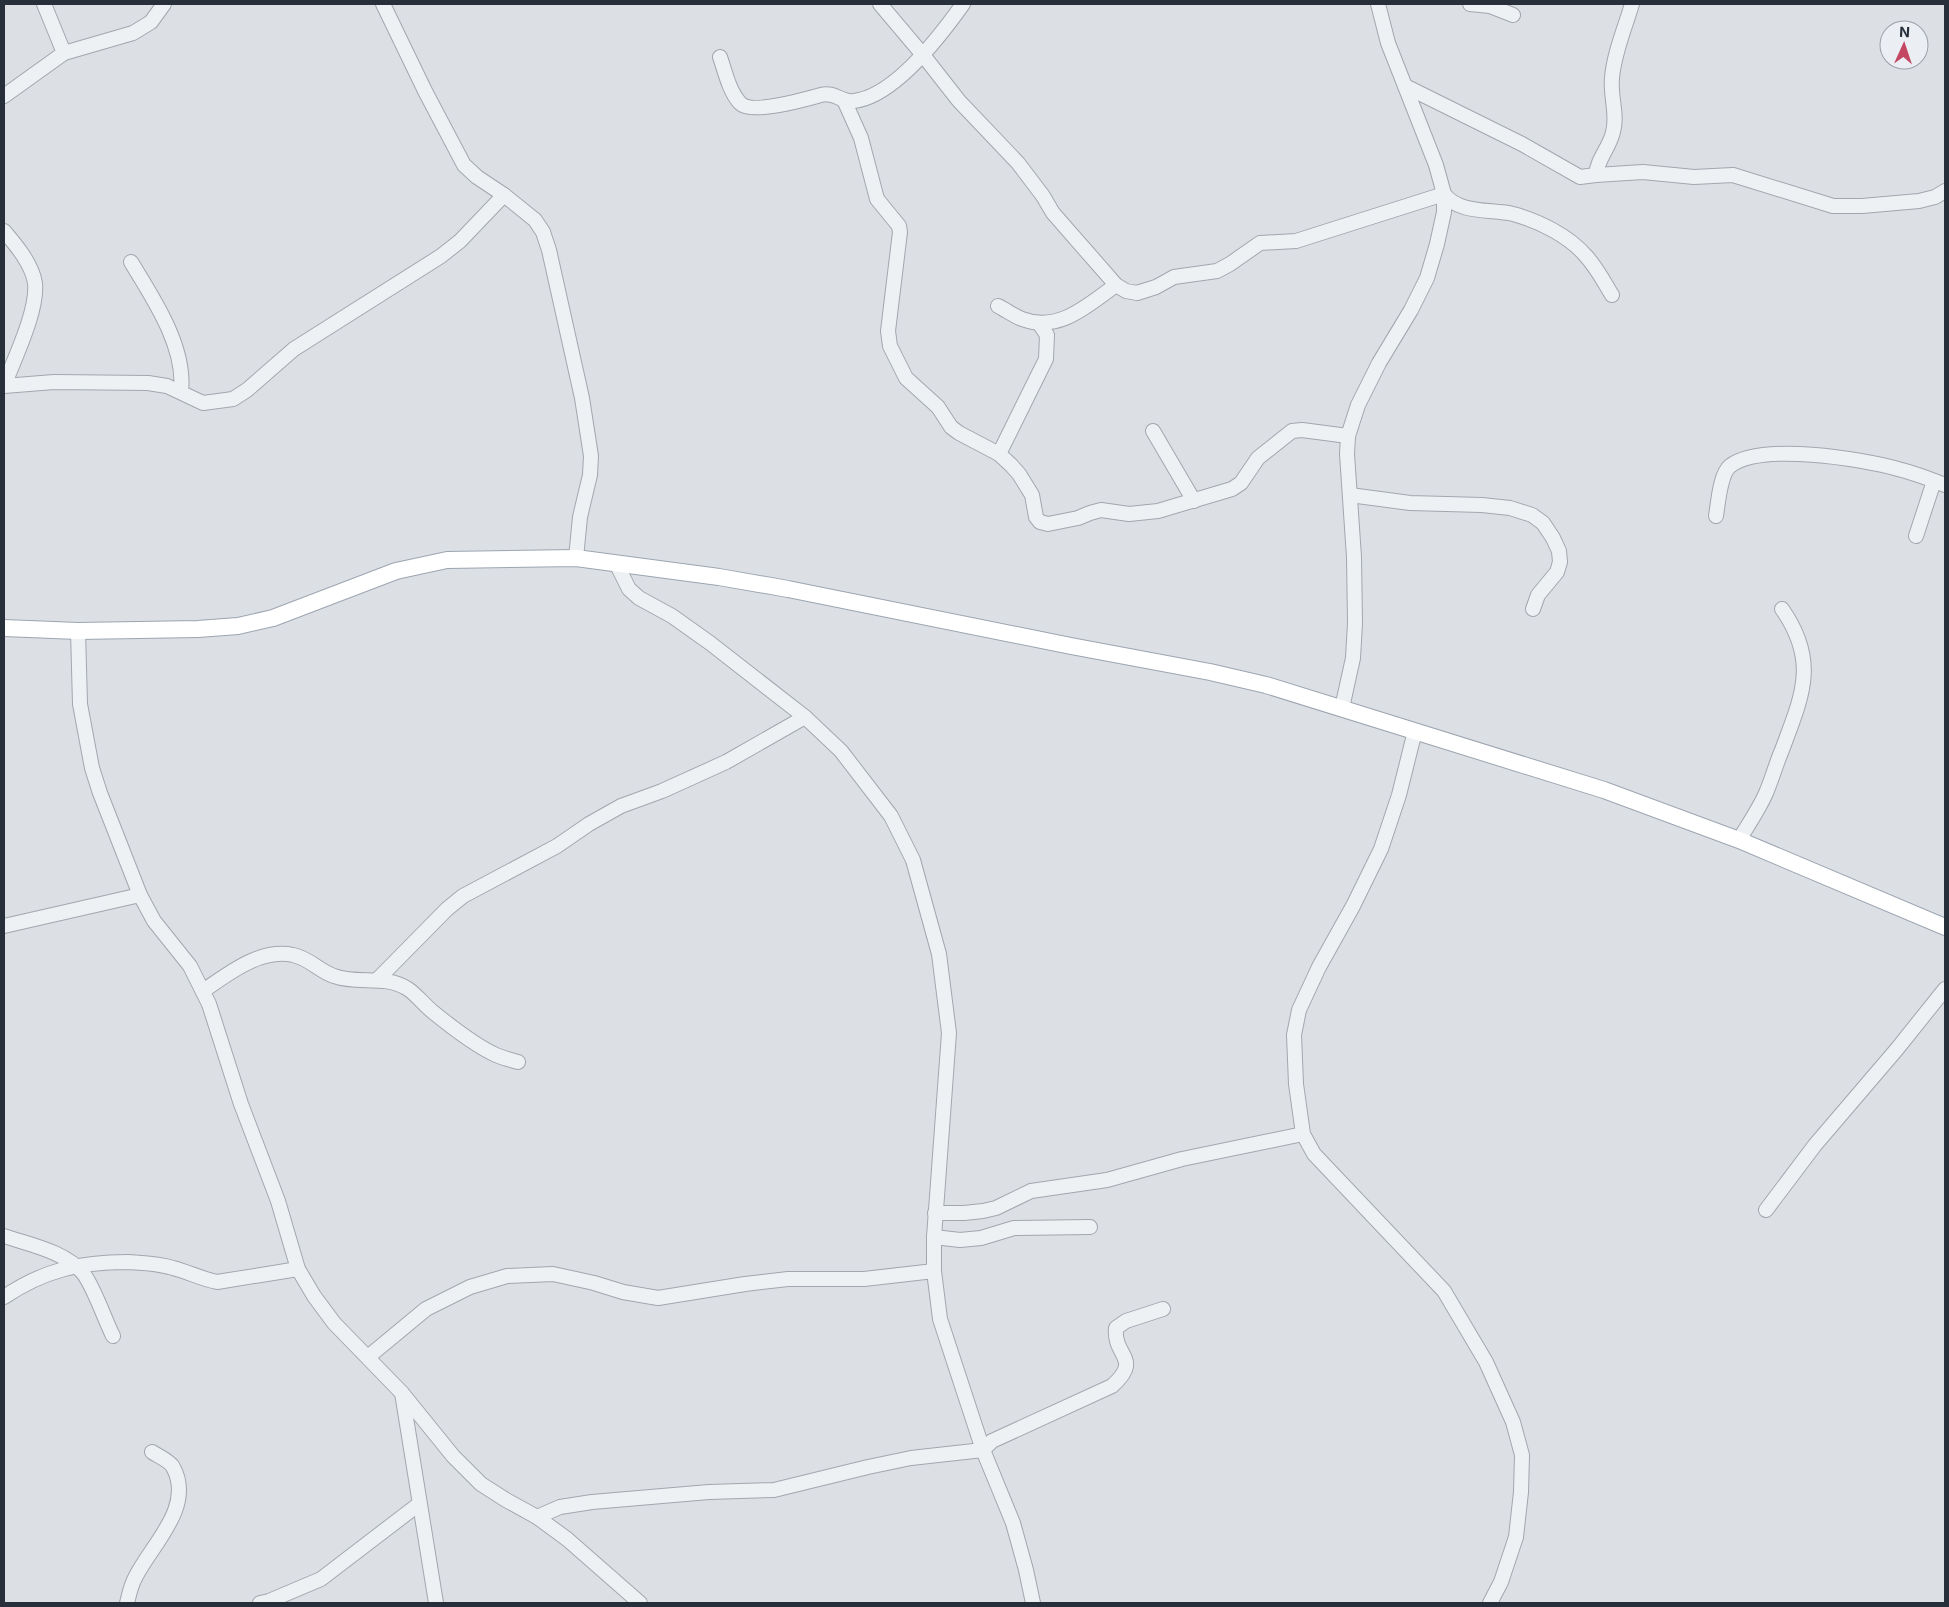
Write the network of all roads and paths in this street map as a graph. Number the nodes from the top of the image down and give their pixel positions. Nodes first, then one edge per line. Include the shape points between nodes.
1 (44, 4) edge
2 (164, 4) edge
3 (383, 4) edge
4 (880, 4) edge
5 (963, 4) edge
6 (1378, 4) edge
7 (1470, 4) edge
8 (1632, 4) edge
9 (1513, 15) dead end
10 (64, 53) junction
11 (923, 54) junction
12 (720, 57) dead end
13 (1405, 86) junction
14 (4, 96) edge
15 (844, 100) junction
16 (1596, 175) junction
17 (1945, 191) edge
18 (504, 194) junction
19 (1444, 194) junction
20 (4, 231) edge
21 (131, 262) dead end
22 (1116, 285) junction
23 (1612, 295) dead end
24 (998, 306) dead end
25 (1039, 323) junction
26 (4, 386) edge
27 (181, 391) junction
28 (1153, 431) dead end
29 (1348, 436) junction
30 (999, 454) junction
31 (1940, 483) edge
32 (1350, 496) junction
33 (1194, 501) junction
34 (1716, 516) dead end
35 (1916, 536) dead end
36 (576, 558) junction
37 (616, 563) junction
38 (1533, 609) dead end
39 (1782, 609) dead end
40 (4, 628) edge
41 (78, 631) junction
42 (1342, 708) junction
43 (805, 717) junction
44 (1415, 731) junction
45 (1739, 840) junction
46 (140, 895) junction
47 (4, 926) edge
48 (1945, 927) edge
49 (377, 980) junction
50 (1945, 989) edge
51 (203, 991) junction
52 (518, 1062) dead end
53 (1303, 1134) junction
54 (1766, 1210) dead end
55 (935, 1213) junction
56 (1090, 1227) dead end
57 (4, 1236) edge
58 (934, 1237) junction
59 (74, 1265) junction
60 (298, 1268) junction
61 (934, 1271) junction
62 (4, 1297) edge
63 (1163, 1309) dead end
64 (112, 1336) dead end
65 (368, 1357) junction
66 (402, 1393) junction
67 (983, 1450) junction
68 (152, 1452) dead end
69 (419, 1504) junction
70 (536, 1517) junction
71 (127, 1603) edge
72 (260, 1603) edge
73 (436, 1603) edge
74 (640, 1603) edge
75 (1033, 1603) edge
76 (1490, 1603) edge

1 - 10 street
2 - 10 street via 151,22 133,33
3 - 18 street via 464,165
4 - 11 street
5 - 11 street
6 - 13 street via 1388,44
7 - 9 street via 1490,6
8 - 16 street via 1612,76 1614,130
10 - 14 street
11 - 15 street via 882,91 853,102
11 - 22 street via 959,101 1018,163 1053,213
12 - 15 street via 740,104 750,107 797,102 826,93
13 - 16 street via 1522,144 1580,178
13 - 19 street
15 - 30 street via 861,138 877,199 899,226 888,332 897,364 906,378 938,407 951,427
16 - 17 street via 1643,172 1694,177 1733,175 1833,206 1919,201
18 - 27 street via 460,241 441,256 294,349 233,399 203,403
18 - 36 street via 535,220 550,250 582,398 591,456
19 - 22 street via 1296,240 1260,243 1217,271 1174,277 1137,293
19 - 23 street via 1453,203 1513,214 1554,231 1585,254
19 - 29 street via 1444,212 1427,278 1378,363 1358,405
20 - 26 street via 20,250 34,283 34,305
21 - 27 street via 153,299 174,346 180,363
22 - 25 street via 1076,313 1057,322
24 - 25 street via 1022,319
25 - 30 street via 1047,335 1046,359
26 - 27 street via 54,382 148,383
28 - 33 street
29 - 32 street
29 - 33 street via 1292,431 1258,458 1241,484
30 - 33 street via 1019,474 1032,495 1036,517 1048,524 1101,510 1142,513
31 - 34 street via 1870,462 1799,454 1758,455 1728,467
31 - 35 street
32 - 38 street via 1410,503 1482,505 1510,508 1532,515 1553,538 1560,562 1558,572 1538,595
32 - 42 street via 1355,623
36 - 37 main road
36 - 41 main road via 447,560 396,571 273,618 238,626
37 - 42 main road via 788,589 1210,672
37 - 43 street via 629,589 639,598 710,643
39 - 45 street via 1799,638 1804,687 1766,794
40 - 41 main road
41 - 46 street via 80,704 92,768
42 - 44 main road
43 - 49 street via 726,762 621,806 558,846 463,896
43 - 55 street via 841,751 891,816 913,860 927,908 939,954 948,1033
44 - 45 main road via 1604,790
44 - 53 street via 1381,849 1299,1010 1294,1035
45 - 48 main road
46 - 47 street
46 - 51 street via 154,921 190,966
49 - 51 street via 350,981 293,955 273,954 235,969
49 - 52 street via 393,982 408,989 462,1033 496,1055
50 - 54 street
51 - 60 street via 278,1201
53 - 55 street via 1182,1159 1107,1180 1031,1191 983,1211
53 - 76 street via 1314,1154 1444,1291 1486,1362 1513,1422 1522,1455 1516,1537 1501,1582
55 - 58 street
56 - 58 street via 1014,1228 967,1239
57 - 59 street via 53,1252
58 - 61 street
59 - 60 street via 148,1263 218,1282
59 - 62 street via 33,1280
59 - 64 street via 92,1290
60 - 65 street via 334,1323
61 - 65 street via 864,1279 788,1279 658,1298 553,1274 507,1276 470,1287 426,1309
61 - 67 street via 940,1319
63 - 67 street via 1126,1321 1116,1328 1115,1336 1127,1362 1122,1376 1112,1386 992,1441
65 - 66 street
66 - 69 street
66 - 70 street via 453,1456 481,1484
67 - 70 street via 911,1458 774,1490 592,1502 560,1507
67 - 75 street via 1013,1524
68 - 71 street via 173,1465 178,1481 176,1511 135,1578
69 - 72 street via 321,1579
69 - 73 street
70 - 74 street via 567,1538

